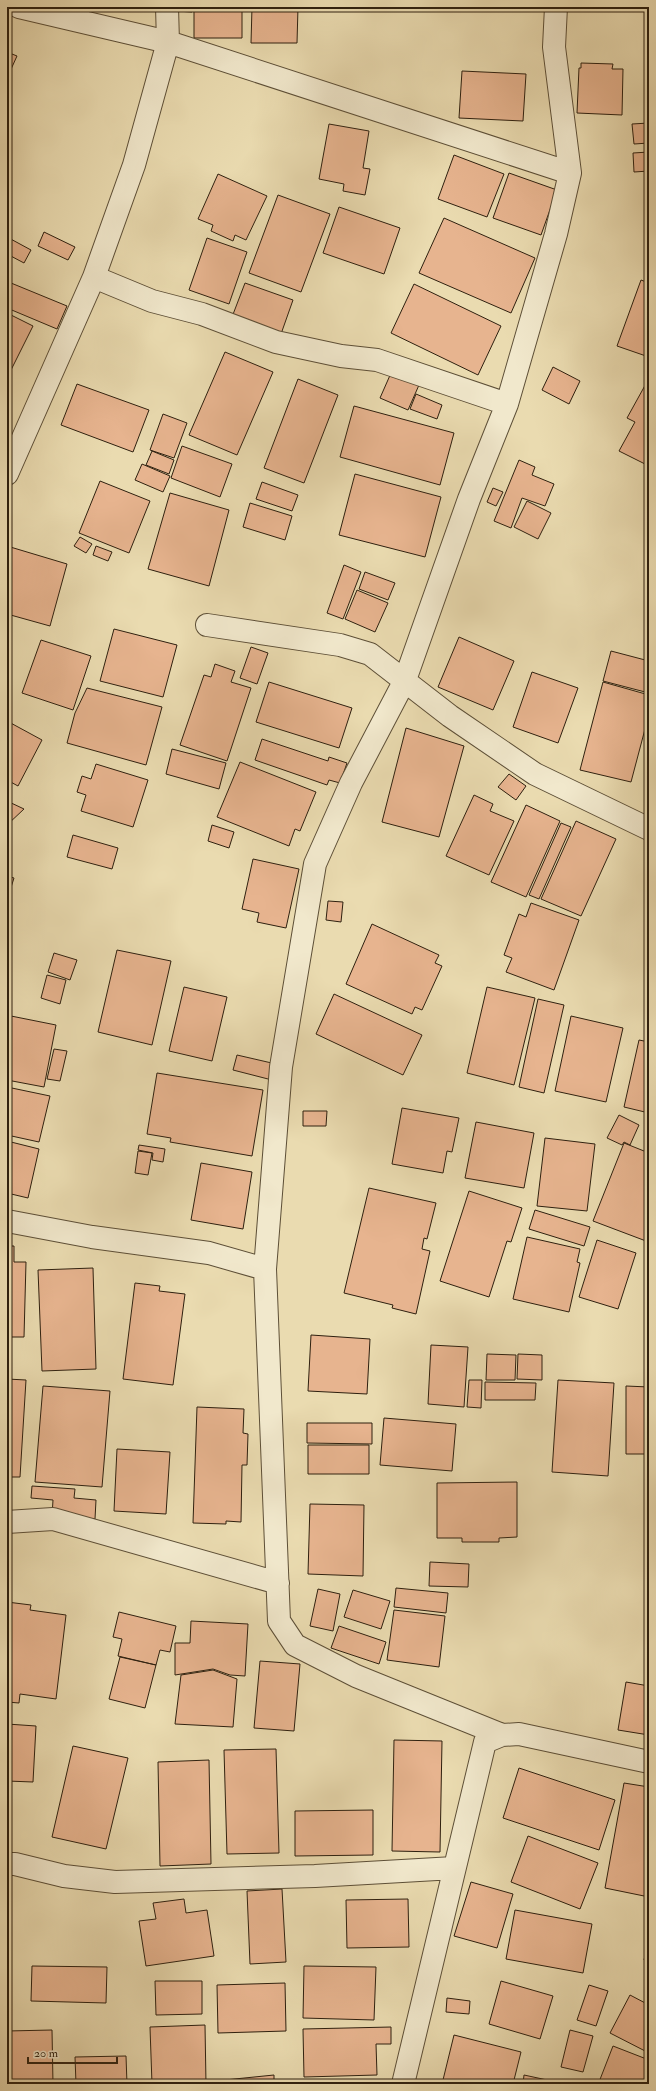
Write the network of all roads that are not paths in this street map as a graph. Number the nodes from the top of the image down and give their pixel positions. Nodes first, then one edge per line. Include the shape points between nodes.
1 (20, 7) edge
2 (167, 7) edge
3 (556, 7) edge
4 (168, 42) junction
5 (570, 173) junction
6 (94, 277) junction
7 (507, 404) junction
8 (7, 474) edge
9 (207, 625) dead end
10 (406, 680) junction
11 (649, 829) edge
12 (7, 1221) edge
13 (265, 1269) junction
14 (7, 1522) edge
15 (278, 1583) junction
16 (502, 1735) junction
17 (649, 1762) edge
18 (7, 1864) edge
19 (454, 1868) junction
20 (403, 2084) edge

1 - 4 street
2 - 4 street
3 - 5 street via 554,47
4 - 5 street
4 - 6 street via 134,165
5 - 7 street via 556,234
6 - 7 street via 152,301 202,314 276,342 341,356 377,360
6 - 8 street
7 - 10 street via 469,500
9 - 10 street via 348,648 370,654
10 - 11 street via 450,716 535,774
10 - 13 street via 351,783 315,864 281,1067
12 - 13 street via 92,1238 208,1253
13 - 15 street
14 - 15 street via 53,1519
15 - 16 street via 279,1621 295,1645 356,1676
16 - 17 street via 518,1734
16 - 19 street via 485,1742
18 - 19 street via 64,1876 115,1882 315,1876
19 - 20 street

